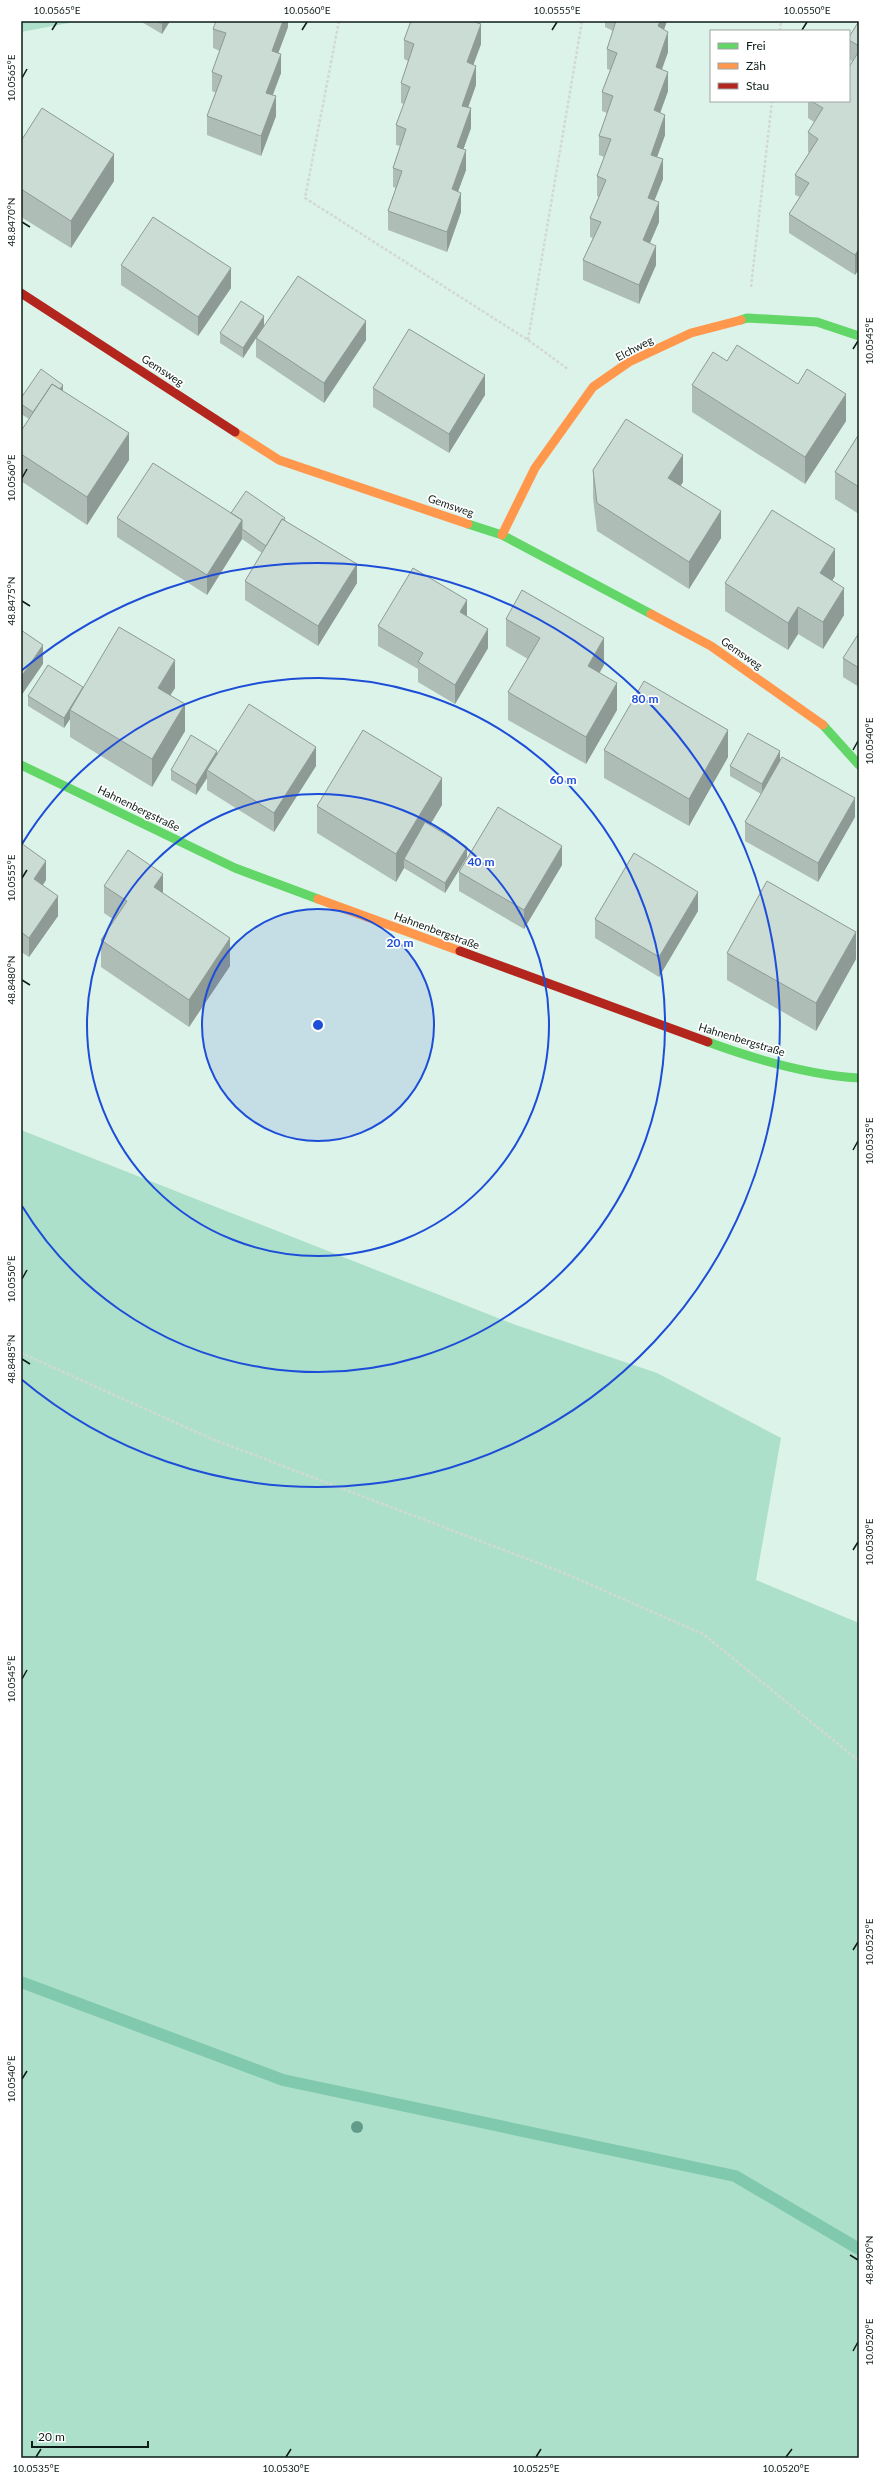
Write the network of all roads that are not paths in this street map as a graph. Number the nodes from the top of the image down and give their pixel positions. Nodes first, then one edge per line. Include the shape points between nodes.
1 (21, 293) edge
2 (859, 336) edge
3 (502, 535) junction
4 (21, 765) edge
5 (859, 765) edge
6 (859, 1078) edge

1 - 3 street, Gemsweg via 279,460
2 - 3 street, Elchweg via 817,322 747,318 691,333 629,362 593,387 535,468
3 - 5 street, Gemsweg via 711,646 820,721
4 - 6 street, Hahnenbergstraße via 235,868 735,1052 825,1076

